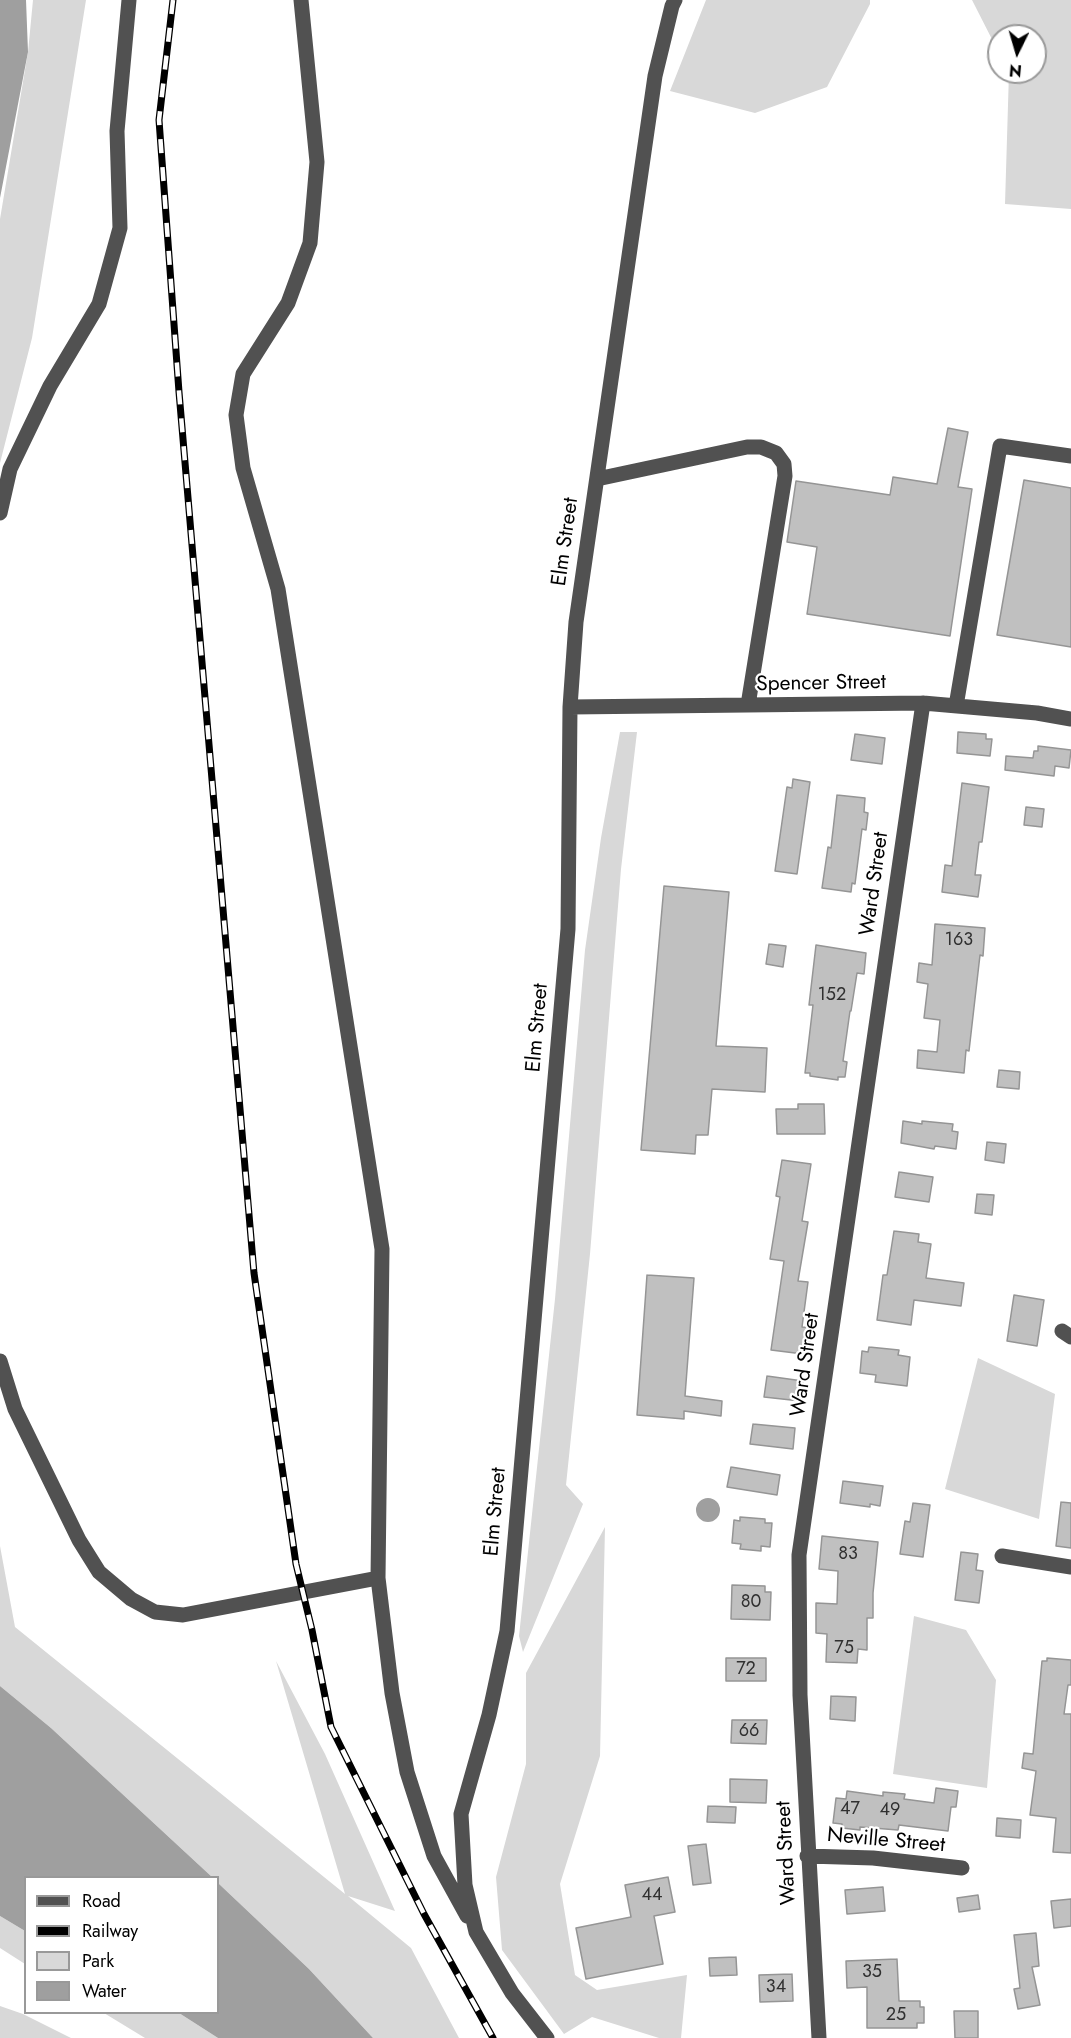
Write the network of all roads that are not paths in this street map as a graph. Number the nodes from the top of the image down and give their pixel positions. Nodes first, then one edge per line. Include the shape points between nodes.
1 (129, 0) edge
2 (301, 0) edge
3 (675, 0) edge
4 (1071, 456) edge
5 (597, 479) junction
6 (0, 513) edge
7 (923, 703) junction
8 (748, 705) junction
9 (956, 706) junction
10 (570, 707) junction
11 (1071, 719) edge
12 (0, 1361) edge
13 (1002, 1556) dead end
14 (1071, 1567) edge
15 (378, 1578) junction
16 (807, 1856) junction
17 (962, 1868) dead end
18 (476, 1932) junction
19 (547, 2038) edge
20 (819, 2038) edge

1 - 6 street via 117,131 120,228 99,303 50,386 10,469
2 - 15 street via 317,162 310,243 288,303 243,374 236,415 243,468 278,589 382,1249
3 - 5 street, Elm Street via 655,76
4 - 9 street via 1000,446
5 - 8 street via 747,447 776,453 784,464
5 - 10 street, Elm Street via 576,622
7 - 8 street, Spencer Street
7 - 9 street, Spencer Street
7 - 16 street, Ward Street via 799,1555
8 - 10 street, Spencer Street
9 - 11 street, Spencer Street
10 - 18 street, Elm Street via 568,929 507,1631 489,1715 461,1814 465,1885
12 - 15 street via 15,1409 79,1540 99,1572 130,1599 155,1612 183,1615
13 - 14 street
15 - 18 street via 392,1693 407,1772 434,1856
16 - 17 street, Neville Street via 873,1858
16 - 20 street, Ward Street
18 - 19 street, Elm Street via 512,1993

